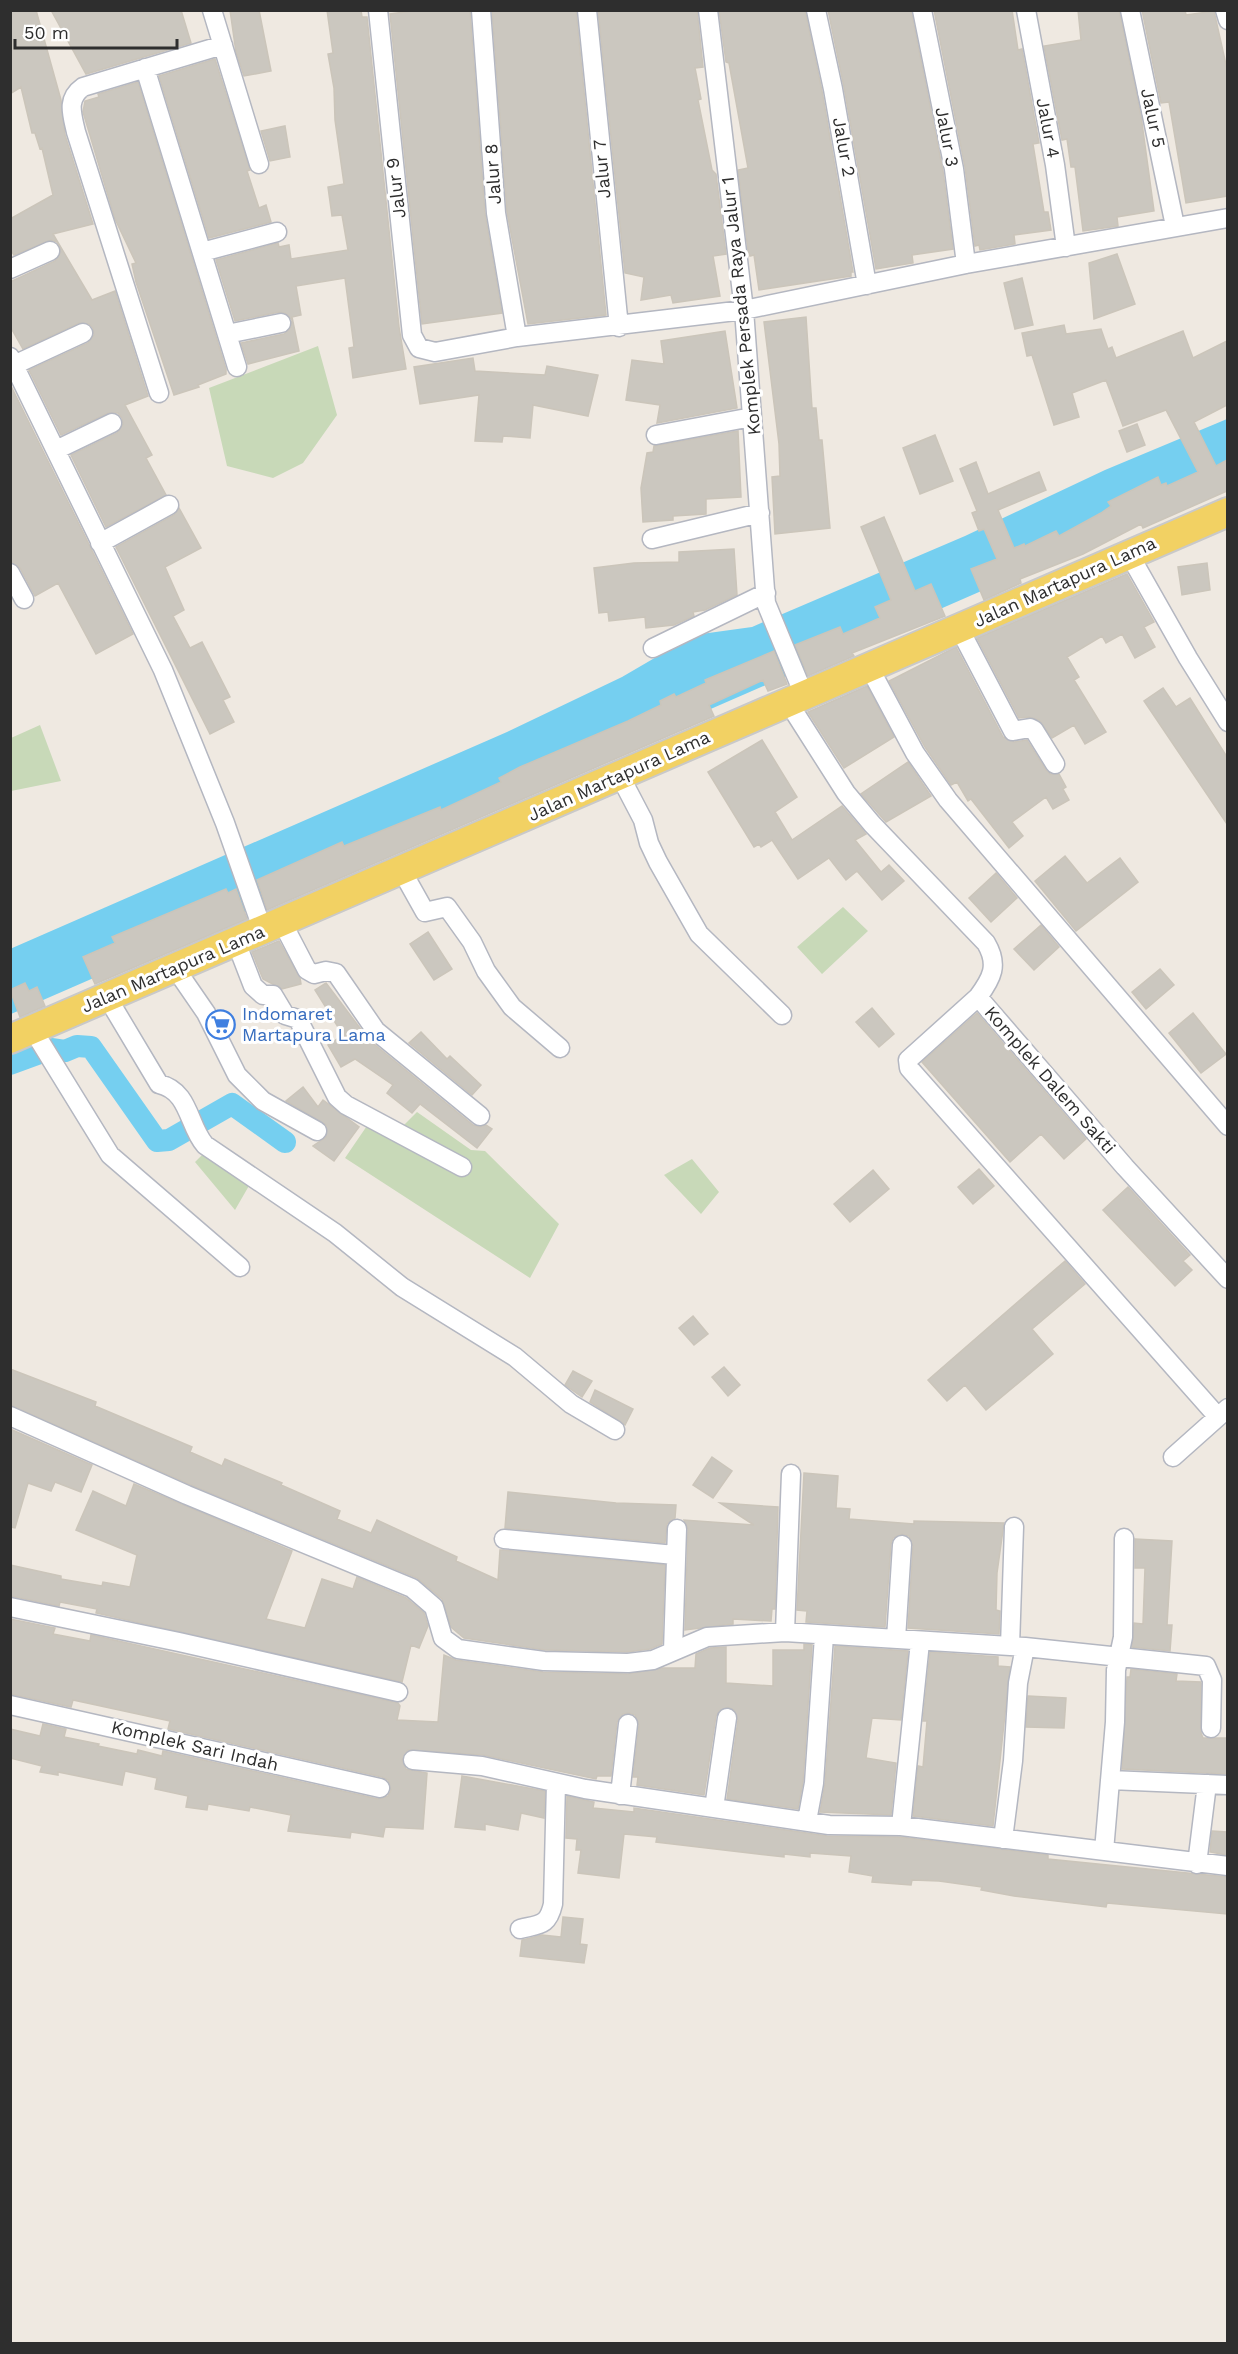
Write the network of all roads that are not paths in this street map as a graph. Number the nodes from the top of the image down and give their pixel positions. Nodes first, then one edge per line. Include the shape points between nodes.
1 (212, 10) edge
2 (378, 10) edge
3 (481, 10) edge
4 (587, 10) edge
5 (708, 10) edge
6 (816, 10) edge
7 (922, 10) edge
8 (1026, 10) edge
9 (1130, 10) edge
10 (1224, 10) edge
11 (1227, 20) edge
12 (223, 45) junction
13 (145, 68) junction
14 (258, 164) dead end
15 (1227, 218) edge
16 (1175, 226) junction
17 (278, 232) dead end
18 (1066, 247) junction
19 (50, 250) dead end
20 (202, 252) junction
21 (966, 264) junction
22 (10, 269) edge
23 (867, 285) junction
24 (744, 310) junction
25 (281, 323) dead end
26 (619, 327) junction
27 (83, 333) dead end
28 (227, 334) junction
29 (517, 337) junction
30 (12, 361) edge
31 (237, 367) dead end
32 (159, 393) dead end
33 (752, 417) junction
34 (112, 423) dead end
35 (656, 435) dead end
36 (56, 450) junction
37 (169, 505) dead end
38 (1227, 512) edge
39 (760, 513) junction
40 (652, 539) dead end
41 (100, 543) junction
42 (1129, 554) junction
43 (10, 573) edge
44 (766, 598) junction
45 (24, 599) dead end
46 (959, 628) junction
47 (653, 648) dead end
48 (869, 667) junction
49 (796, 693) junction
50 (1227, 722) edge
51 (1055, 764) dead end
52 (620, 776) junction
53 (402, 871) junction
54 (267, 923) junction
55 (236, 942) junction
56 (175, 968) junction
57 (107, 997) junction
58 (978, 997) junction
59 (782, 1015) dead end
60 (33, 1043) edge
61 (560, 1048) dead end
62 (480, 1116) dead end
63 (1227, 1126) edge
64 (317, 1131) dead end
65 (462, 1167) dead end
66 (240, 1267) dead end
67 (1227, 1279) edge
68 (1222, 1413) edge
69 (10, 1416) edge
70 (615, 1430) dead end
71 (1173, 1457) dead end
72 (791, 1474) dead end
73 (1014, 1527) dead end
74 (677, 1529) dead end
75 (1124, 1538) dead end
76 (504, 1539) dead end
77 (902, 1545) dead end
78 (675, 1555) junction
79 (10, 1607) edge
80 (785, 1632) junction
81 (824, 1636) junction
82 (896, 1639) junction
83 (920, 1642) junction
84 (1017, 1647) junction
85 (673, 1651) junction
86 (1118, 1659) junction
87 (398, 1692) dead end
88 (10, 1705) edge
89 (727, 1718) dead end
90 (628, 1724) dead end
91 (1212, 1728) dead end
92 (413, 1760) dead end
93 (1110, 1780) junction
94 (556, 1783) junction
95 (1207, 1784) junction
96 (1227, 1785) edge
97 (380, 1788) dead end
98 (620, 1795) junction
99 (714, 1808) junction
100 (807, 1821) junction
101 (901, 1826) junction
102 (1003, 1839) junction
103 (1104, 1851) junction
104 (1197, 1864) junction
105 (1227, 1866) edge
106 (520, 1929) dead end

1 - 12 street
2 - 29 street, Jalur 9 via 412,335 419,348 435,352
3 - 29 street, Jalur 8 via 496,213
4 - 26 street, Jalur 7
5 - 24 street, Komplek Persada Raya Jalur 1
6 - 23 street, Jalur 2
7 - 21 street, Jalur 3 via 954,169
8 - 18 street, Jalur 4
9 - 16 street, Jalur 5
10 - 11 street
12 - 13 street
12 - 14 street
13 - 20 street
13 - 32 street via 83,87 71,100 76,132
15 - 16 street
16 - 18 street
17 - 20 street
18 - 21 street
19 - 22 street
20 - 28 street
21 - 23 street
23 - 24 street
24 - 26 street
24 - 33 street, Komplek Persada Raya Jalur 1
25 - 28 street
26 - 29 street
27 - 30 street
28 - 31 street
30 - 36 street
33 - 35 street
33 - 39 street, Komplek Persada Raya Jalur 1
34 - 36 street
36 - 41 street
37 - 41 street
38 - 42 main road, Jalan Martapura Lama
39 - 40 street
39 - 44 street, Komplek Persada Raya Jalur 1
41 - 54 street via 163,670
42 - 46 main road, Jalan Martapura Lama
42 - 50 street
43 - 45 street
44 - 47 street
44 - 49 street, Komplek Persada Raya Jalur 1
46 - 48 main road, Jalan Martapura Lama
46 - 51 street via 1013,731 1034,730
48 - 49 main road, Jalan Martapura Lama
48 - 63 street via 915,753 948,800
49 - 52 main road, Jalan Martapura Lama
49 - 58 street, Komplek Dalem Sakti via 826,764 859,809 986,943 995,963 992,978
52 - 53 main road, Jalan Martapura Lama
52 - 59 street via 643,820 658,862 699,934
53 - 54 main road, Jalan Martapura Lama
53 - 61 street via 426,912 447,907 512,1006
54 - 55 main road, Jalan Martapura Lama
54 - 62 street via 307,970 314,974 336,973 376,1031
55 - 56 main road, Jalan Martapura Lama
55 - 65 street via 253,986 263,995 273,995 285,1015 298,1019 337,1097
56 - 57 main road, Jalan Martapura Lama
56 - 64 street via 206,1013 237,1075 263,1101
57 - 60 main road, Jalan Martapura Lama
57 - 70 street via 159,1084 178,1094 205,1145 335,1233 402,1287 515,1357 571,1404
58 - 67 street, Komplek Dalem Sakti
58 - 68 street via 908,1060 909,1068
60 - 66 street via 110,1155
68 - 71 street
69 - 85 street via 187,1495 412,1588 434,1607 443,1638 458,1650 544,1661 628,1663 653,1660
72 - 80 street
73 - 84 street
74 - 78 street
75 - 86 street via 1123,1637
76 - 78 street
77 - 82 street
78 - 85 street
79 - 87 street
80 - 81 street
80 - 85 street via 708,1637
81 - 82 street
81 - 100 street via 815,1772
82 - 83 street
83 - 84 street
83 - 101 street
84 - 86 street
84 - 102 street via 1013,1761
86 - 91 street via 1206,1666 1212,1680
86 - 93 street
88 - 97 street, Komplek Sari Indah
89 - 99 street
90 - 98 street
92 - 94 street via 482,1766
93 - 95 street
93 - 103 street
94 - 98 street
94 - 106 street via 552,1910 544,1922
95 - 96 street
95 - 104 street
98 - 99 street
99 - 100 street
100 - 101 street
101 - 102 street
102 - 103 street
103 - 104 street
104 - 105 street

